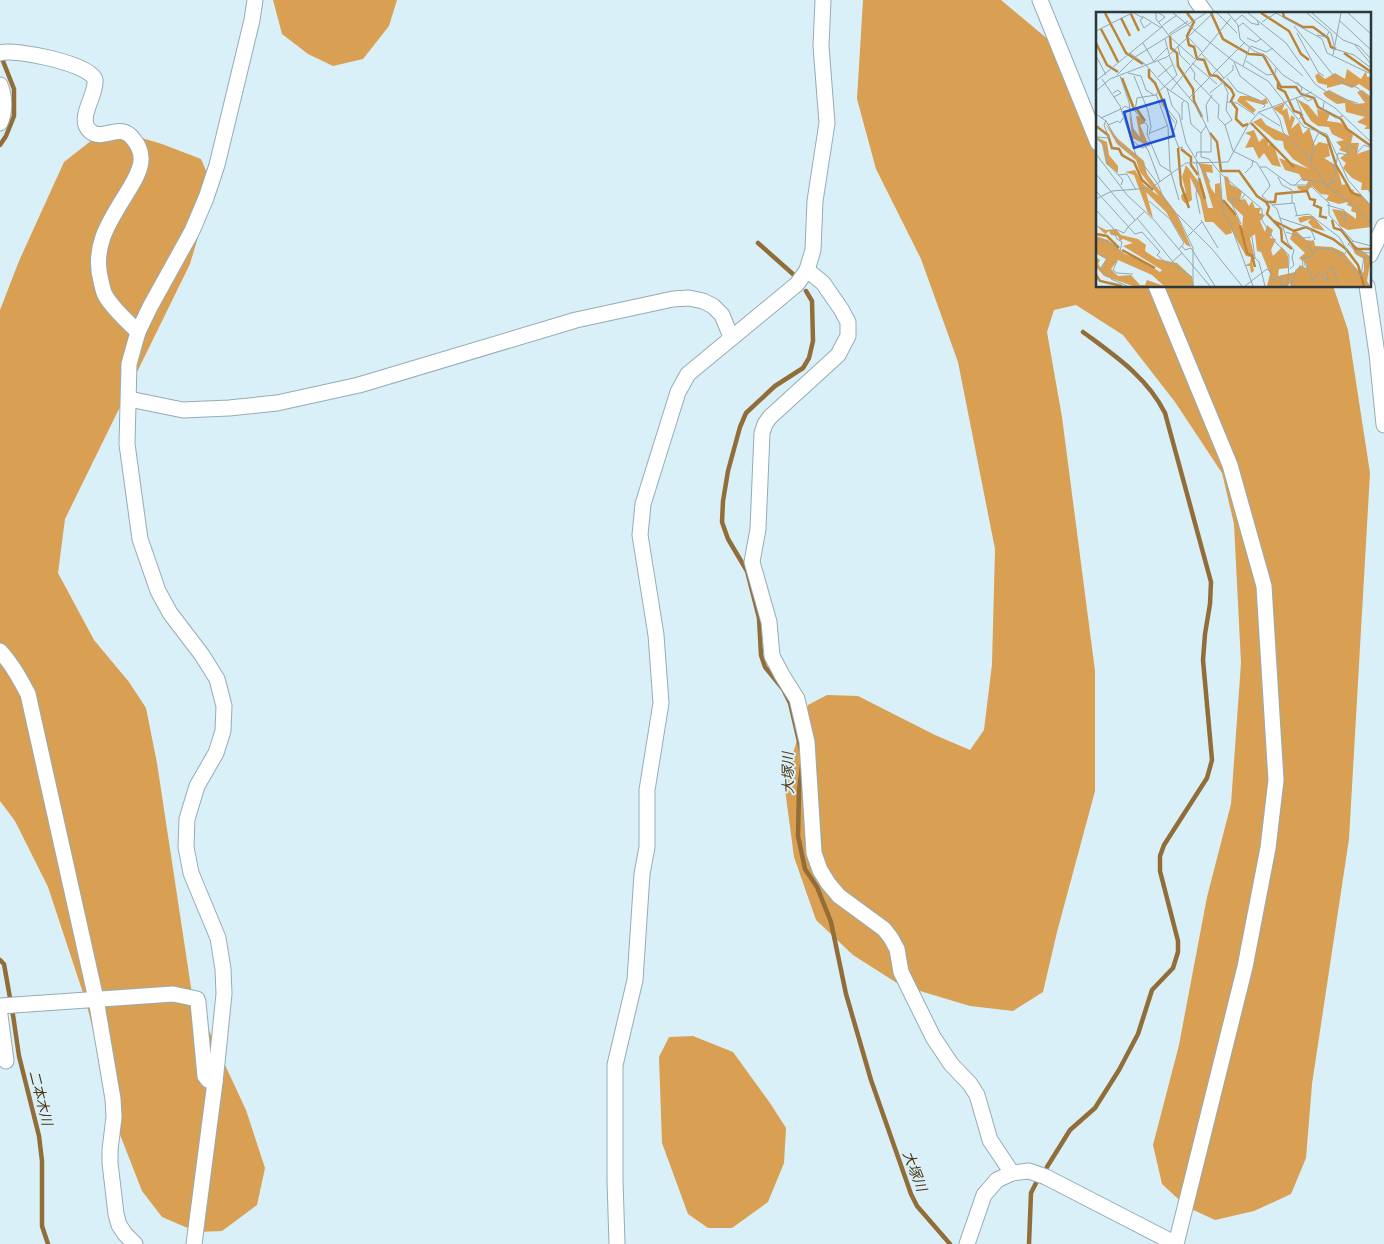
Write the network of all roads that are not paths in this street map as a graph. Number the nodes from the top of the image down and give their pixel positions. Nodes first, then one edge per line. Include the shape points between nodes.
1 (255, 0) edge
2 (823, 0) edge
3 (828, 0) edge
4 (1040, 0) edge
5 (1196, 0) edge
6 (1205, 12) edge
7 (822, 16) junction
8 (2, 52) edge
9 (0, 85) edge
10 (0, 123) edge
11 (1096, 138) edge
12 (1384, 226) edge
13 (1372, 251) edge
14 (806, 270) junction
15 (1157, 288) edge
16 (1367, 288) edge
17 (138, 332) junction
18 (732, 337) junction
19 (129, 399) junction
20 (1384, 425) edge
21 (0, 652) edge
22 (96, 999) junction
23 (5, 1008) edge
24 (6, 1061) dead end
25 (215, 1082) junction
26 (1012, 1172) junction
27 (136, 1244) edge
28 (194, 1244) edge
29 (617, 1244) edge
30 (967, 1244) edge
31 (1176, 1244) edge

1 - 17 street via 206,198 192,232
2 - 7 street
3 - 7 street
4 - 11 street
5 - 6 street
7 - 14 street via 827,123 815,201 812,250
8 - 17 street via 61,61 90,72 95,79 86,112 85,122 89,130 105,135 122,131 138,145 142,158 136,179 109,222 100,245 99,272 105,294
9 - 10 street via 4,104
12 - 13 street
14 - 18 street via 797,284
14 - 26 street via 823,283 841,309 848,322 848,336 838,355 765,424 758,529 752,562 769,622 772,656 797,699 807,742 814,853 833,890 891,938 897,949 901,972 933,1037 950,1064 977,1095 990,1140
15 - 31 street via 1230,465 1264,586 1276,780 1268,848 1245,967
16 - 20 street
17 - 19 street via 129,364
18 - 19 street via 714,306 689,298 673,299 576,320 359,385 277,403 183,410
18 - 29 street via 688,374 678,392 643,504 640,535 656,635 661,703 647,790 646,847 635,980 615,1065
19 - 25 street via 127,444 140,539 158,591 217,680 224,706 221,739 197,786 187,819 186,847 191,873 218,938 223,969 224,994
21 - 22 street via 28,694
22 - 23 street
22 - 25 street via 173,994 197,999 205,1076
22 - 27 street via 113,1099 110,1163 116,1214 125,1234
23 - 24 street
25 - 28 street
26 - 30 street via 997,1180 984,1195
26 - 31 street via 1029,1171 1046,1177

